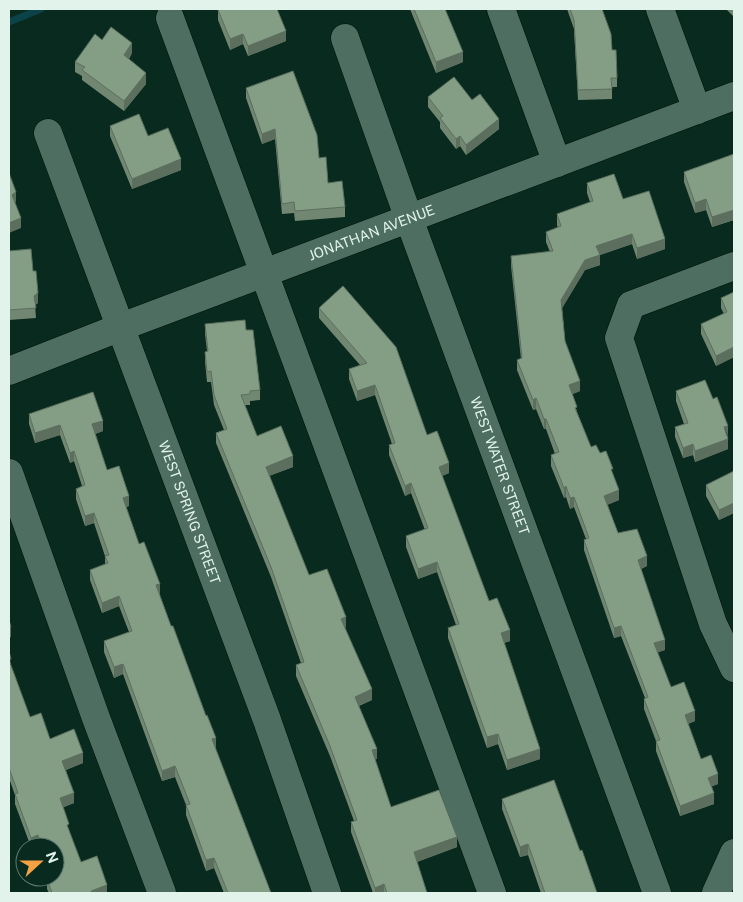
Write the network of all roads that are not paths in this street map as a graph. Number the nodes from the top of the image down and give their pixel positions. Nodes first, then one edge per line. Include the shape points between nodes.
1 (501, 9) edge
2 (660, 9) edge
3 (170, 18) dead end
4 (345, 38) dead end
5 (734, 96) edge
6 (697, 110) junction
7 (48, 133) dead end
8 (556, 163) junction
9 (409, 219) junction
10 (734, 266) edge
11 (262, 274) junction
12 (121, 327) junction
13 (9, 371) edge
14 (9, 473) edge
15 (734, 668) edge
16 (734, 853) edge
17 (162, 893) edge
18 (327, 893) edge
19 (492, 893) edge
20 (657, 893) edge
21 (716, 893) edge

1 - 8 street
2 - 6 street
3 - 11 street
4 - 9 street, WEST WATER STREET
5 - 6 street, JONATHAN AVENUE
6 - 8 street, JONATHAN AVENUE
7 - 12 street, WEST SPRING STREET
8 - 9 street, JONATHAN AVENUE
9 - 11 street, JONATHAN AVENUE
9 - 20 street, WEST WATER STREET
10 - 15 street via 631,305 619,338 714,624
11 - 12 street, JONATHAN AVENUE
11 - 19 street
12 - 13 street, JONATHAN AVENUE
12 - 18 street, WEST SPRING STREET
14 - 17 street
16 - 21 street

